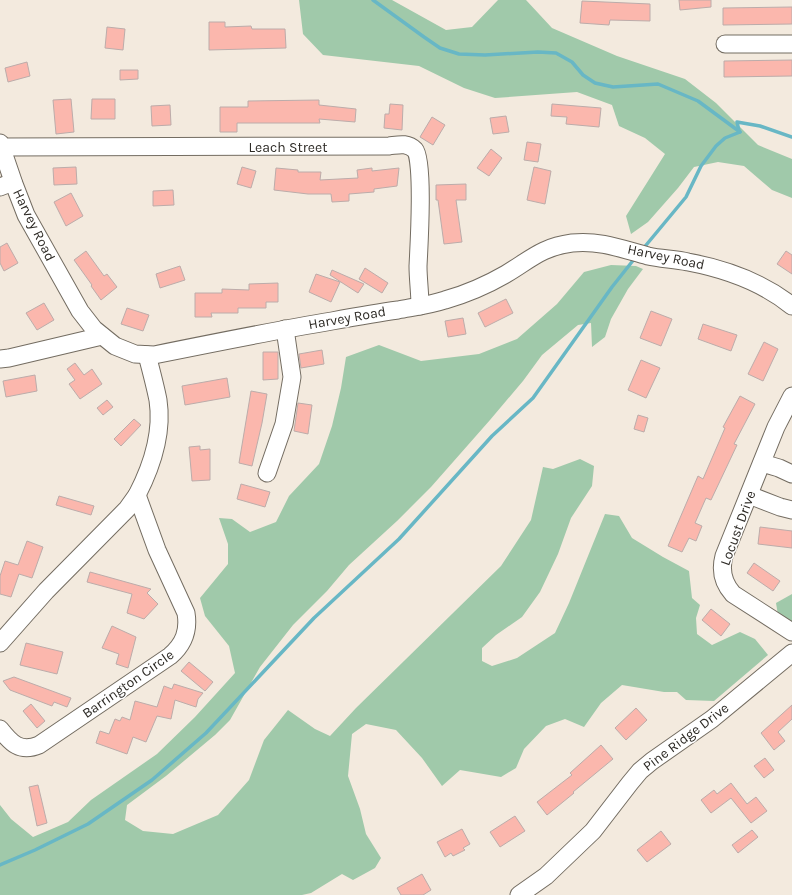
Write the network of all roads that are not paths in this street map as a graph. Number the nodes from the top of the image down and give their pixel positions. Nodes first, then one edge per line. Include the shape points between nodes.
1 (725, 44) dead end
2 (792, 44) edge
3 (1, 145) edge
4 (7, 184) edge
5 (420, 306) junction
6 (792, 306) edge
7 (285, 329) junction
8 (102, 336) junction
9 (146, 355) junction
10 (0, 359) edge
11 (792, 396) edge
12 (762, 463) junction
13 (267, 473) dead end
14 (792, 474) edge
15 (137, 495) junction
16 (749, 495) junction
17 (792, 510) edge
18 (792, 632) edge
19 (0, 643) edge
20 (792, 653) edge
21 (0, 729) edge
22 (519, 895) edge

1 - 2 street
3 - 4 street, Harvey Road
3 - 5 street, Leach Street via 211,148 406,144 414,149 418,157
4 - 8 street, Harvey Road via 80,312
5 - 6 street, Harvey Road via 444,301 477,288 532,256 556,246 589,242 730,272 751,281
5 - 7 street, Harvey Road
7 - 9 street, Harvey Road
7 - 13 street via 292,377 284,424
8 - 9 street, Harvey Road via 125,351
8 - 10 street
9 - 15 street via 158,402 158,426 155,450 148,473
11 - 12 street, Locust Drive
12 - 14 street
12 - 16 street, Locust Drive
15 - 19 street via 127,509 56,581
15 - 21 street, Barrington Circle via 157,550 186,613 188,622 183,642 170,656 39,745 28,748 17,746
16 - 17 street
16 - 18 street, Locust Drive via 724,556 724,581 733,594
20 - 22 street, Pine Ridge Drive via 712,719 652,760 630,783 593,831 546,876

